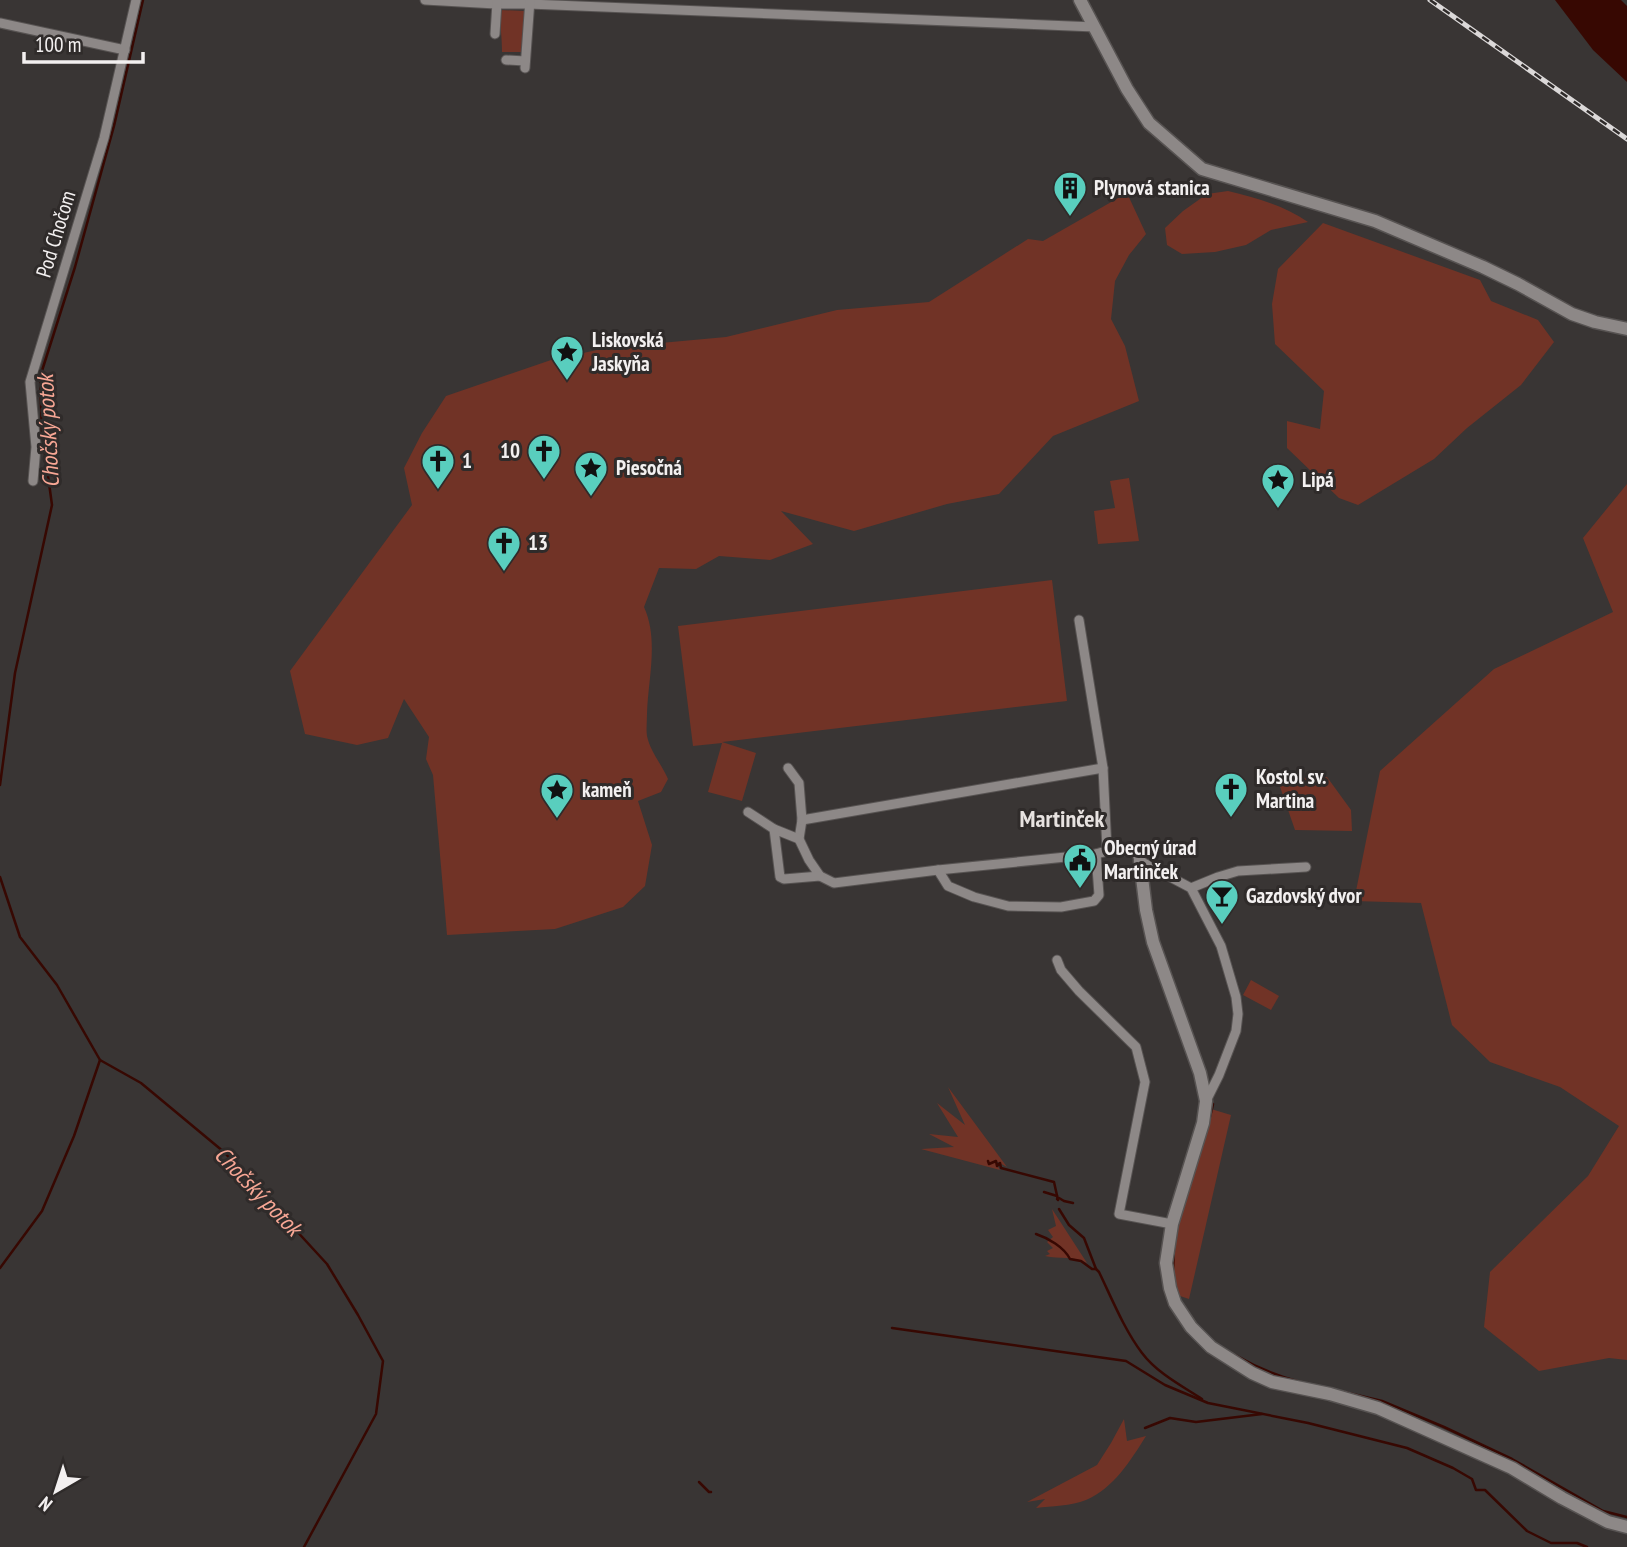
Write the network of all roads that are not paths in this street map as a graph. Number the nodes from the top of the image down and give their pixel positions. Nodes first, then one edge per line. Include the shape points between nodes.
1 (136, 0) edge
2 (425, 0) edge
3 (1080, 0) edge
4 (497, 2) edge
5 (529, 2) edge
6 (0, 23) edge
7 (1095, 27) junction
8 (495, 34) dead end
9 (125, 50) junction
10 (506, 60) dead end
11 (1627, 329) edge
12 (33, 481) dead end
13 (1079, 620) dead end
14 (788, 768) dead end
15 (1103, 768) junction
16 (748, 812) dead end
17 (803, 820) junction
18 (774, 829) junction
19 (799, 839) junction
20 (1107, 850) junction
21 (1097, 854) junction
22 (1140, 861) junction
23 (1306, 867) dead end
24 (938, 870) junction
25 (820, 876) junction
26 (1191, 888) junction
27 (1057, 960) dead end
28 (1206, 1101) junction
29 (1172, 1224) junction
30 (1627, 1527) edge

1 - 9 street, Pod Chočom
2 - 4 street
3 - 7 street
4 - 5 street
4 - 8 street
5 - 7 street
5 - 10 street via 525,64
6 - 9 street
7 - 11 street via 1149,124 1202,169 1375,221 1483,267 1572,314
9 - 12 street, Pod Chočom via 104,138 30,382 36,447
13 - 15 street
14 - 17 street via 799,783
15 - 17 street
15 - 20 street
16 - 18 street
17 - 19 street
18 - 19 street
18 - 25 street via 780,877
19 - 25 street
20 - 21 street
20 - 22 street via 1136,853
21 - 24 street
21 - 24 street via 1099,895 1094,901 1061,907 1008,906 974,897 948,887
22 - 26 street
22 - 28 street via 1153,942
23 - 26 street via 1238,871
24 - 25 street via 834,883
26 - 28 street via 1221,947 1237,997 1237,1031
27 - 29 street via 1079,991 1136,1047 1143,1070 1145,1082 1119,1214
28 - 29 street
29 - 30 street via 1166,1263 1175,1303 1191,1327 1232,1362 1272,1382 1378,1408 1512,1468 1608,1522

